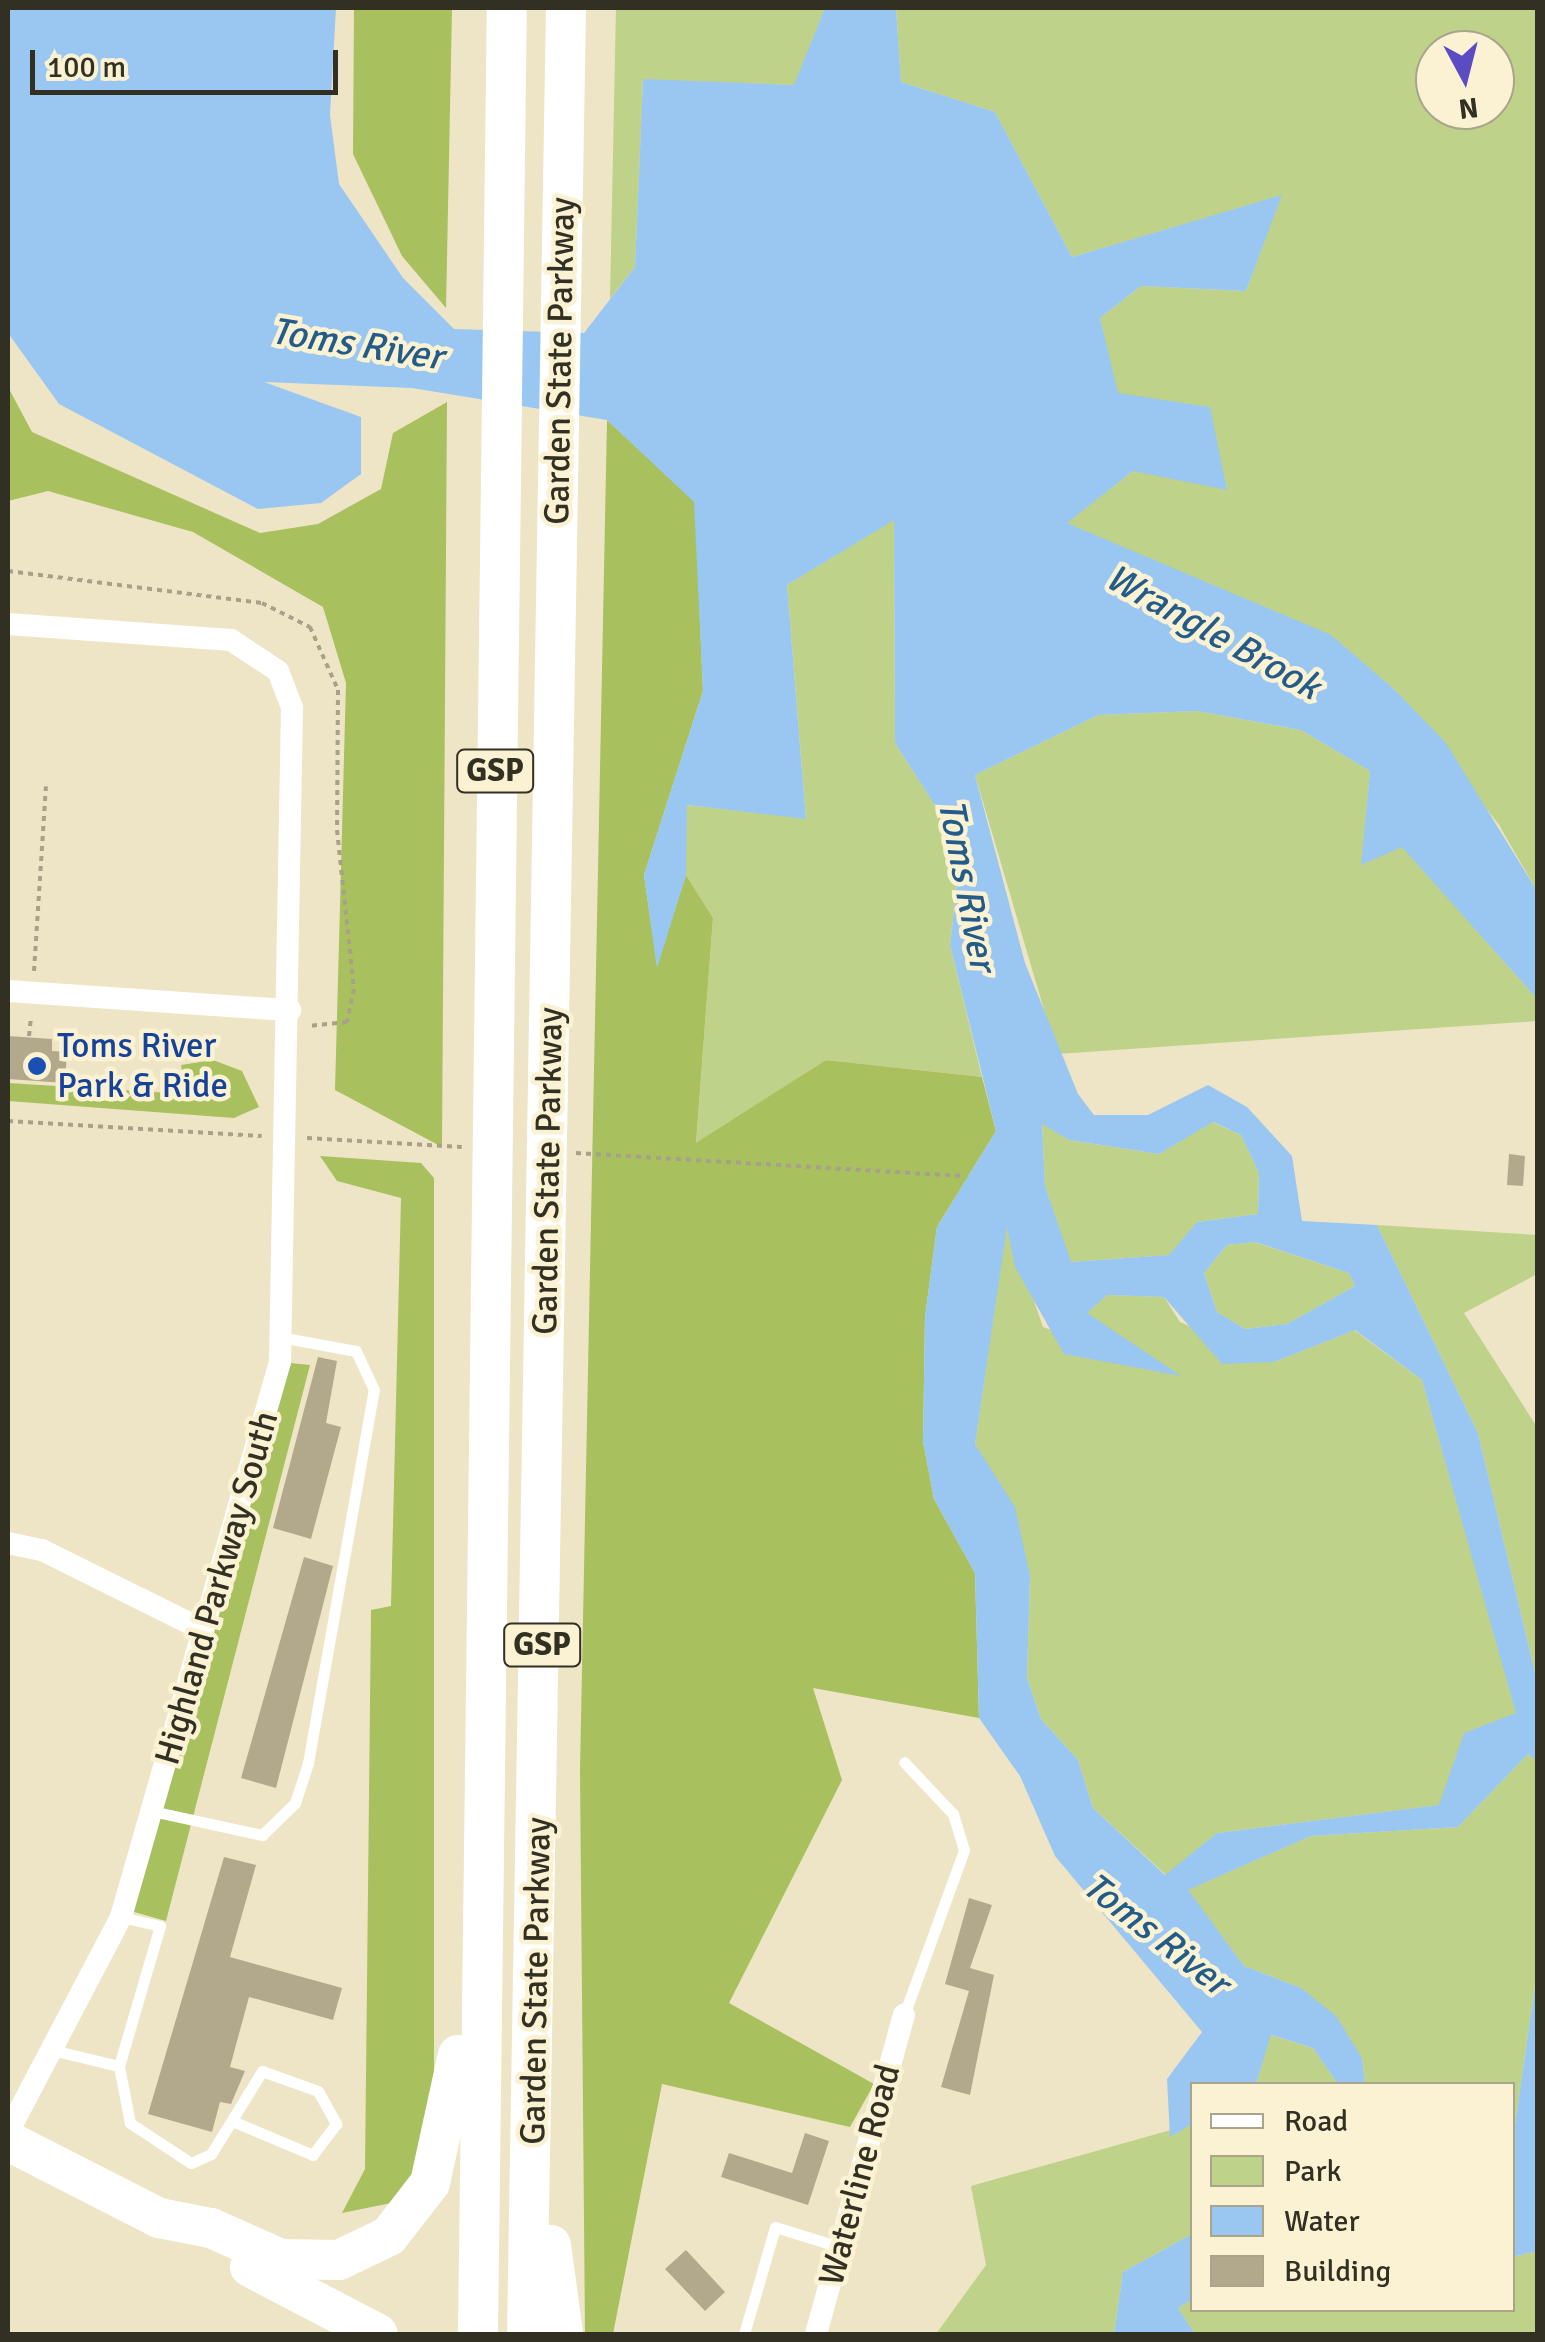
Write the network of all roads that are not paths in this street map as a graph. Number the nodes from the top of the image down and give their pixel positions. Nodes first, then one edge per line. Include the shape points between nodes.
1 (508, 8) edge
2 (566, 8) edge
3 (8, 624) edge
4 (8, 991) edge
5 (289, 1019) junction
6 (280, 1337) junction
7 (8, 1543) edge
8 (203, 1630) junction
9 (904, 1762) dead end
10 (152, 1811) junction
11 (480, 1819) junction
12 (121, 1917) junction
13 (904, 2015) joint
14 (56, 2050) junction
15 (119, 2066) junction
16 (534, 2116) junction
17 (232, 2122) junction
18 (8, 2132) edge
19 (8, 2142) edge
20 (159, 2218) junction
21 (840, 2247) junction
22 (378, 2334) edge
23 (478, 2334) edge
24 (527, 2334) edge
25 (564, 2334) edge
26 (744, 2334) edge
27 (816, 2334) edge

1 - 11 highway, Garden State Parkway / GSP
2 - 16 highway, Garden State Parkway / GSP
3 - 5 street, Highland Parkway South via 232,640 278,671 292,708
4 - 5 street
5 - 6 street, Highland Parkway South
6 - 8 street, Highland Parkway South via 270,1405
6 - 10 lane via 332,1344 366,1360 374,1390 308,1763 295,1803 262,1835
7 - 8 street via 42,1550
8 - 10 street, Highland Parkway South
9 - 13 lane via 952,1814 964,1850 927,1972
10 - 12 street, Highland Parkway South
11 - 20 highway via 463,1867 450,2117 430,2182 400,2225 366,2250 311,2264
11 - 23 highway, Garden State Parkway / GSP
12 - 14 street, Highland Parkway South
12 - 15 lane via 160,1926
13 - 21 street, Waterline Road
14 - 15 lane
14 - 18 street, Highland Parkway South
15 - 17 lane via 130,2123 170,2158 191,2163 212,2154
16 - 24 highway, Garden State Parkway / GSP
16 - 25 highway
17 - 17 lane via 262,2072 318,2092 336,2124 313,2155
19 - 20 highway
20 - 22 highway
21 - 26 lane via 775,2227
21 - 27 street, Waterline Road

